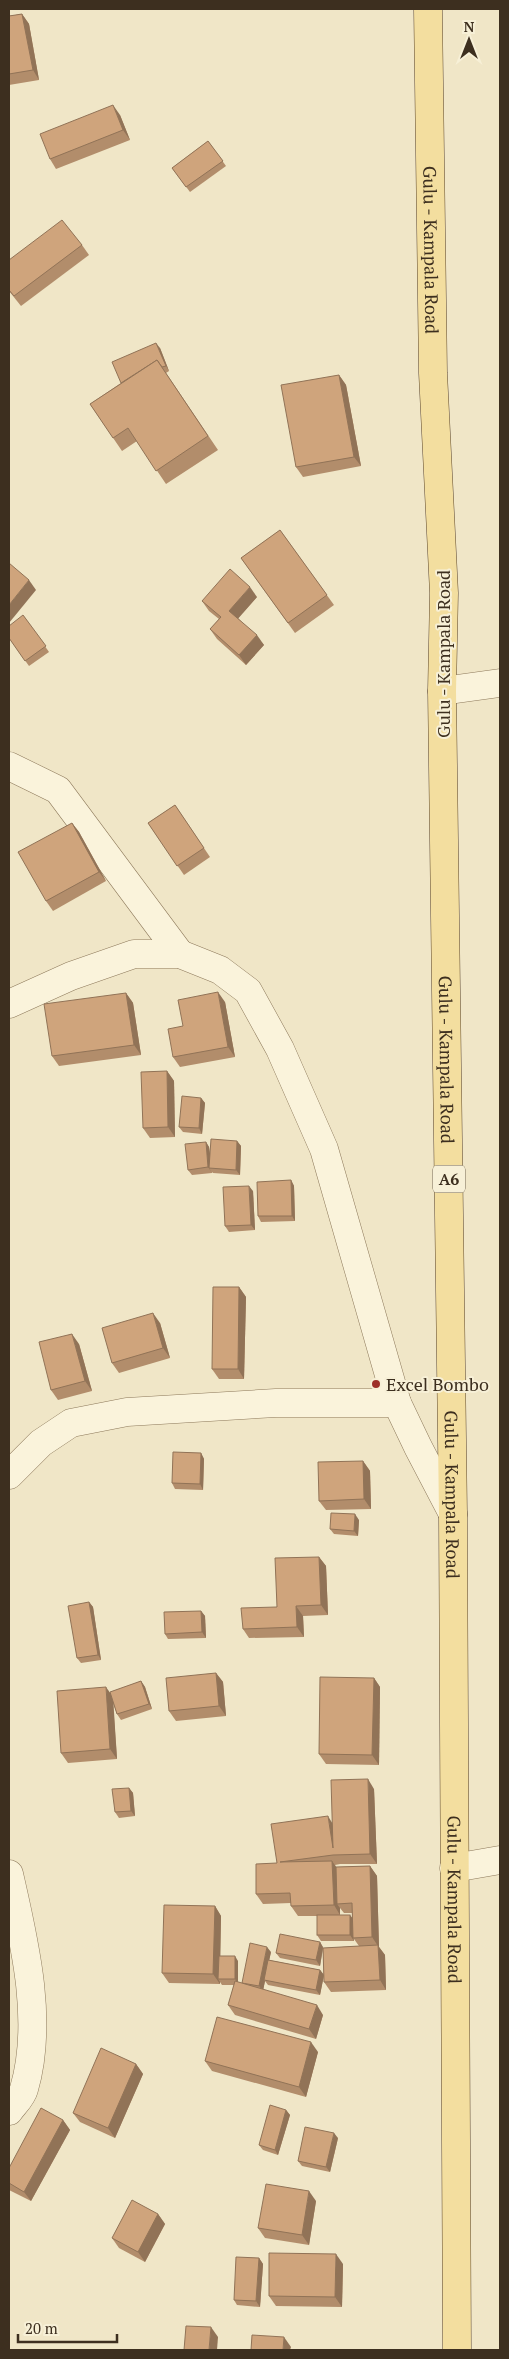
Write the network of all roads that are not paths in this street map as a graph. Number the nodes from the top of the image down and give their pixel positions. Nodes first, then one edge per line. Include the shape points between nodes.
1 (428, 9) edge
2 (500, 683) edge
3 (442, 691) junction
4 (9, 766) edge
5 (180, 954) junction
6 (9, 1004) edge
7 (397, 1402) junction
8 (9, 1475) edge
9 (453, 1514) junction
10 (500, 1860) edge
11 (454, 1868) junction
12 (9, 1874) edge
13 (9, 2111) edge
14 (457, 2350) edge

1 - 3 main road, Gulu - Kampala Road / A6 via 433,373 444,593
2 - 3 street
3 - 9 main road, Gulu - Kampala Road / A6
4 - 5 street via 58,790
5 - 6 street via 134,954 71,976
5 - 7 street via 220,970 248,991 280,1049 324,1149
7 - 8 street via 276,1403 127,1412 71,1423 40,1443
7 - 9 street
9 - 11 main road, Gulu - Kampala Road / A6
10 - 11 street
11 - 14 main road, Gulu - Kampala Road / A6
12 - 13 street via 28,1959 32,2023 24,2091

